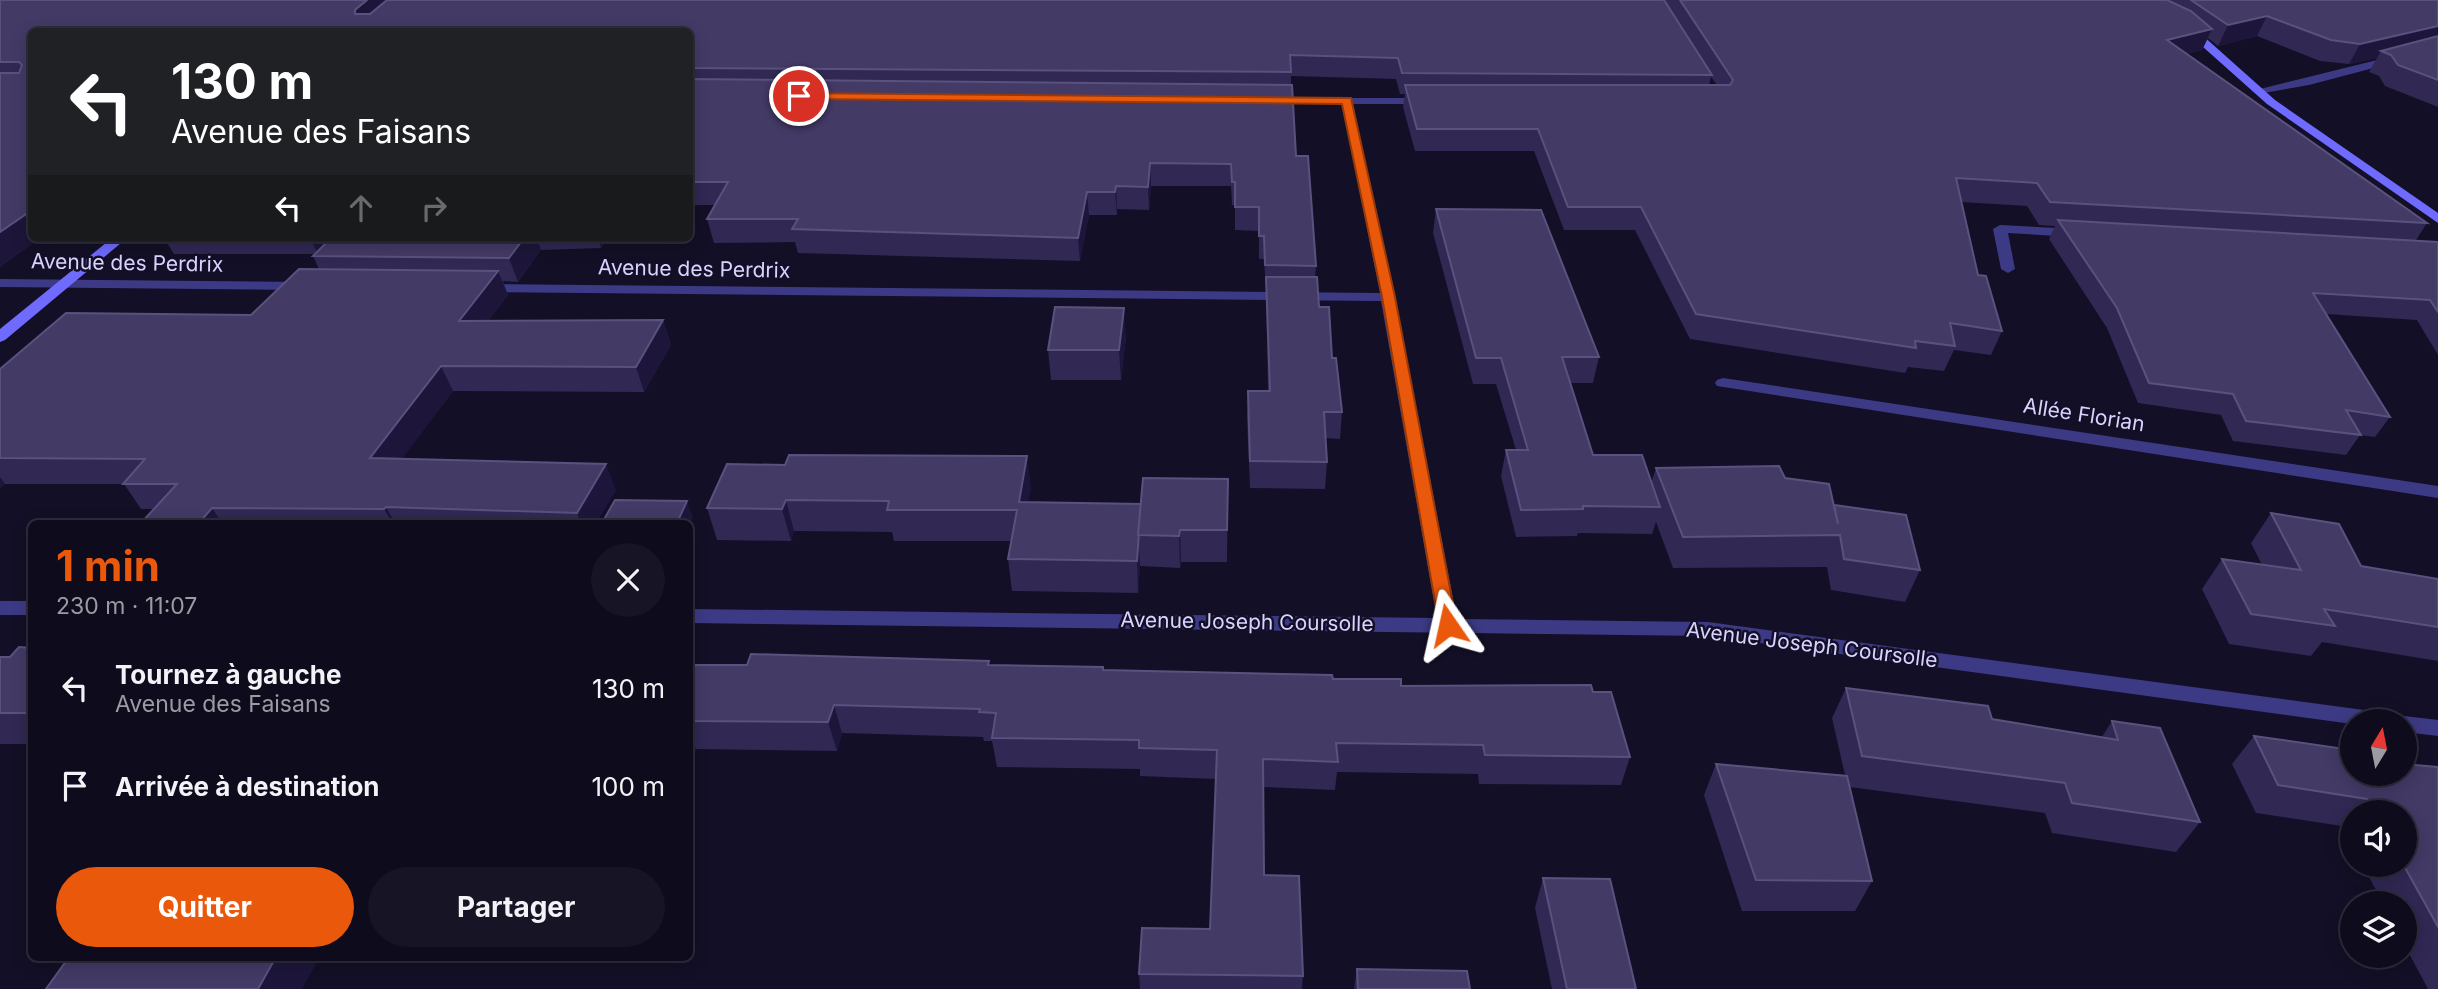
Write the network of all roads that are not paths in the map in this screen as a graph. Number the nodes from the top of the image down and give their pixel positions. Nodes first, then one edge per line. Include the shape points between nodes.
1 (2176, 22) edge
2 (2438, 48) edge
3 (2258, 91) junction
4 (1263, 100) edge
5 (1347, 100) junction
6 (1443, 101) edge
7 (2438, 219) edge
8 (2095, 235) edge
9 (115, 242) edge
10 (2008, 269) dead end
11 (0, 283) edge
12 (65, 284) junction
13 (316, 286) edge
14 (469, 288) edge
15 (1388, 297) junction
16 (0, 337) edge
17 (1723, 383) dead end
18 (2438, 492) edge
19 (0, 608) edge
20 (28, 608) edge
21 (693, 616) edge
22 (1448, 625) junction
23 (2340, 715) edge
24 (2417, 726) edge
25 (2438, 728) edge

1 - 3 street
2 - 3 street
3 - 7 street
4 - 5 street
5 - 6 street
5 - 15 street
8 - 10 street via 2000,229
9 - 12 street
11 - 12 street, Avenue des Perdrix
12 - 13 street, Avenue des Perdrix
12 - 16 street
14 - 15 street, Avenue des Perdrix
15 - 22 street
17 - 18 street, Allée Florian
19 - 20 street
21 - 22 street, Avenue Joseph Coursolle
22 - 23 street, Avenue Joseph Coursolle via 1708,629
24 - 25 street

